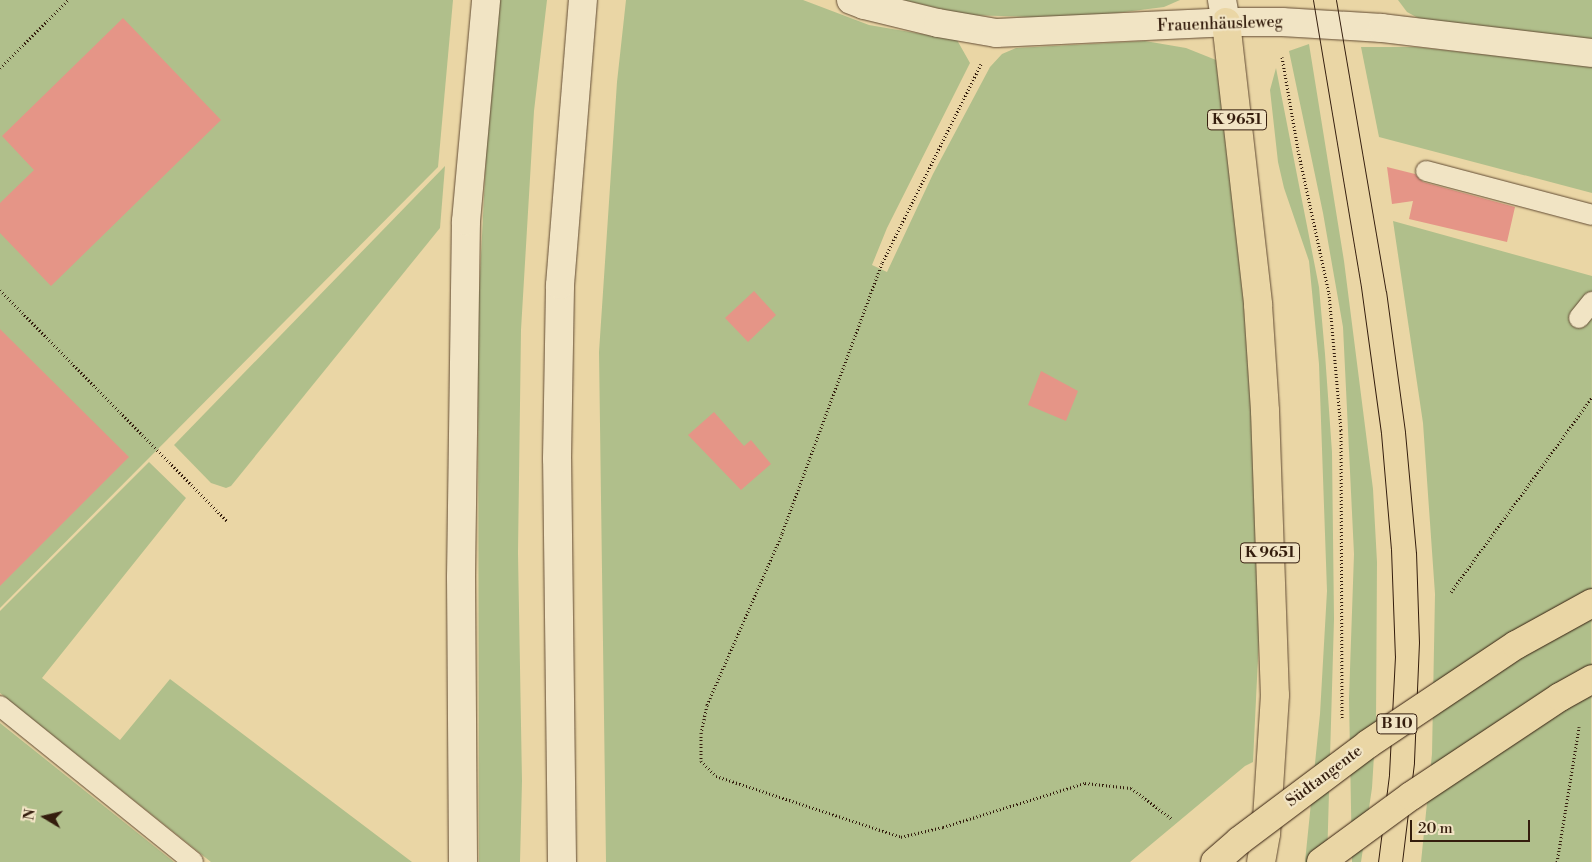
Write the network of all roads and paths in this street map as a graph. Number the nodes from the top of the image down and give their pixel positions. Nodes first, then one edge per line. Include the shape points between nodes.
1 (68, 0) edge
2 (486, 0) edge
3 (583, 0) edge
4 (850, 0) edge
5 (1224, 11) edge
6 (1276, 21) junction
7 (996, 33) junction
8 (1592, 53) edge
9 (0, 68) edge
10 (1426, 171) dead end
11 (1592, 215) edge
12 (0, 290) edge
13 (1592, 302) edge
14 (1579, 318) dead end
15 (1592, 397) edge
16 (228, 522) dead end
17 (1451, 592) dead end
18 (1592, 603) edge
19 (1592, 680) edge
20 (0, 706) edge
21 (1342, 719) dead end
22 (1580, 724) dead end
23 (1172, 819) dead end
24 (193, 862) edge
25 (463, 862) edge
26 (562, 862) edge
27 (1215, 862) edge
28 (1261, 862) edge
29 (1322, 862) edge
30 (1558, 862) edge

1 - 9 path
2 - 25 street via 466,221 461,567
3 - 26 street via 560,285 557,459
4 - 7 street, Frauenhäusleweg via 938,23
5 - 6 street, Frauenhäusleweg
5 - 7 street, Frauenhäusleweg
5 - 28 highway, K 9651 via 1258,305 1265,411 1275,695 1266,834
6 - 8 street, Frauenhäusleweg via 1382,28
6 - 21 path via 1298,150 1329,293 1340,430
7 - 23 path via 882,263 782,534 707,705 701,733 701,761 716,776 901,837 1085,783 1131,788
10 - 11 lane
12 - 16 path
13 - 14 lane
15 - 17 path
18 - 27 highway, Südtangente / B 10, bridge via 1516,645 1368,744
19 - 29 highway, bridge via 1560,697 1411,796
20 - 24 lane
22 - 30 path

